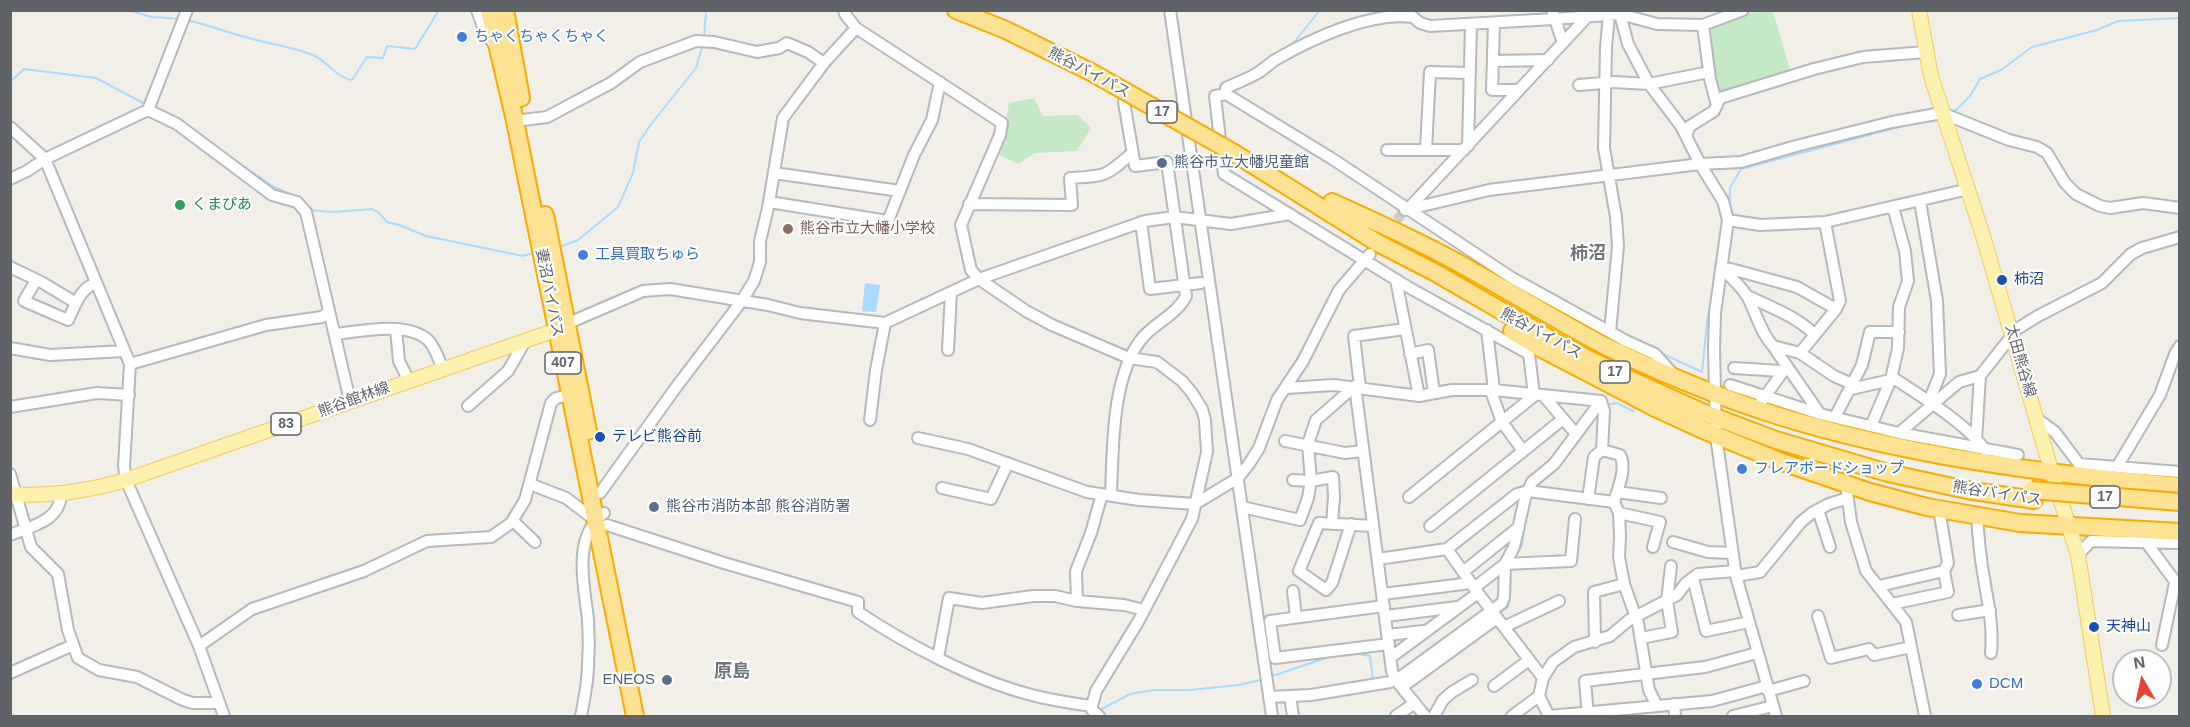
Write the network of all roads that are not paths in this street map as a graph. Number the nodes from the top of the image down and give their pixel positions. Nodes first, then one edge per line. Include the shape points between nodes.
1 (477, 10) edge
2 (489, 10) edge
3 (505, 10) edge
4 (513, 10) edge
5 (844, 10) edge
6 (956, 10) edge
7 (979, 10) edge
8 (1170, 10) edge
9 (1743, 10) edge
10 (1919, 10) edge
11 (1616, 13) edge
12 (1412, 14) edge
13 (1553, 15) edge
14 (1587, 17) junction
15 (184, 18) edge
16 (1494, 23) junction
17 (1471, 24) junction
18 (1703, 25) junction
19 (856, 28) junction
20 (1563, 43) junction
21 (1926, 52) junction
22 (500, 53) junction
23 (1548, 60) junction
24 (1493, 61) junction
25 (824, 63) junction
26 (1093, 68) junction
27 (1709, 72) junction
28 (516, 73) junction
29 (1470, 73) junction
30 (940, 81) junction
31 (1606, 83) junction
32 (1649, 84) junction
33 (1579, 85) dead end
34 (1519, 90) junction
35 (1226, 94) junction
36 (1124, 102) dead end
37 (1717, 105) junction
38 (149, 107) junction
39 (1942, 113) junction
40 (520, 120) junction
41 (10, 127) edge
42 (1686, 136) junction
43 (1235, 148) junction
44 (1466, 148) junction
45 (1387, 150) dead end
46 (1426, 150) junction
47 (1132, 153) junction
48 (45, 159) junction
49 (1700, 164) junction
50 (774, 173) junction
51 (1607, 176) junction
52 (10, 179) edge
53 (1969, 189) junction
54 (900, 191) junction
55 (1920, 201) junction
56 (769, 202) junction
57 (1332, 202) junction
58 (969, 204) junction
59 (1893, 207) junction
60 (2180, 208) edge
61 (1407, 209) junction
62 (1290, 214) junction
63 (1174, 217) junction
64 (1200, 220) junction
65 (1728, 220) junction
66 (1141, 222) junction
67 (1825, 222) junction
68 (2180, 237) edge
69 (1370, 252) junction
70 (10, 267) edge
71 (1721, 268) junction
72 (979, 279) junction
73 (36, 280) junction
74 (1396, 280) junction
75 (96, 283) junction
76 (1201, 283) dead end
77 (1185, 285) junction
78 (951, 292) junction
79 (1746, 295) junction
80 (741, 302) junction
81 (76, 303) junction
82 (1836, 309) junction
83 (329, 311) junction
84 (885, 323) junction
85 (562, 326) junction
86 (396, 329) junction
87 (1405, 329) junction
88 (1487, 330) junction
89 (1610, 332) junction
90 (1899, 332) junction
91 (336, 334) junction
92 (1815, 335) junction
93 (2013, 336) junction
94 (525, 341) junction
95 (1773, 346) junction
96 (10, 348) edge
97 (948, 350) dead end
98 (124, 351) junction
99 (2178, 352) edge
100 (1800, 353) junction
101 (1410, 354) junction
102 (1129, 358) junction
103 (129, 364) junction
104 (1734, 368) dead end
105 (443, 369) junction
106 (1784, 369) junction
107 (1980, 376) junction
108 (1676, 378) junction
109 (1891, 379) junction
110 (409, 381) junction
111 (1730, 385) dead end
112 (1852, 386) junction
113 (1357, 387) junction
114 (1287, 388) junction
115 (1493, 391) junction
116 (1434, 393) junction
117 (129, 395) junction
118 (569, 395) junction
119 (1537, 395) junction
120 (1419, 396) junction
121 (350, 401) junction
122 (1761, 403) junction
123 (1930, 403) junction
124 (1602, 404) junction
125 (468, 406) dead end
126 (1715, 406) junction
127 (10, 407) edge
128 (1820, 414) junction
129 (1835, 417) junction
130 (2036, 418) junction
131 (1563, 419) junction
132 (870, 420) dead end
133 (1502, 422) junction
134 (1871, 426) junction
135 (1899, 433) junction
136 (1576, 434) junction
137 (1716, 436) junction
138 (918, 438) dead end
139 (1976, 440) junction
140 (1286, 441) dead end
141 (1308, 444) junction
142 (1602, 450) junction
143 (1364, 451) junction
144 (1523, 451) junction
145 (2018, 455) dead end
146 (1984, 456) junction
147 (1008, 463) junction
148 (2115, 467) junction
149 (2180, 472) edge
150 (2052, 473) junction
151 (10, 474) edge
152 (1238, 478) junction
153 (2099, 478) junction
154 (126, 480) junction
155 (1293, 480) dead end
156 (1311, 481) junction
157 (531, 484) junction
158 (2180, 486) edge
159 (942, 488) dead end
160 (1528, 491) junction
161 (1847, 491) junction
162 (600, 493) junction
163 (13, 494) edge
164 (61, 494) junction
165 (1107, 495) junction
166 (2032, 495) junction
167 (1409, 497) dead end
168 (1615, 497) junction
169 (1660, 498) dead end
170 (1588, 499) junction
171 (2180, 502) edge
172 (1195, 504) junction
173 (1242, 507) junction
174 (1939, 509) junction
175 (1818, 510) junction
176 (2180, 512) edge
177 (1619, 513) junction
178 (1977, 516) junction
179 (602, 519) junction
180 (1575, 519) dead end
181 (513, 521) junction
182 (1332, 524) junction
183 (1351, 524) junction
184 (1373, 526) junction
185 (1430, 526) dead end
186 (1519, 527) junction
187 (2070, 527) junction
188 (25, 529) junction
189 (2180, 532) edge
190 (10, 535) edge
191 (2143, 537) junction
192 (535, 542) dead end
193 (1673, 542) dead end
194 (2180, 543) edge
195 (1653, 547) dead end
196 (1830, 547) dead end
197 (1447, 549) junction
198 (1732, 553) junction
199 (2078, 555) junction
200 (1378, 559) junction
201 (1510, 564) junction
202 (1671, 566) dead end
203 (1944, 571) junction
204 (1463, 572) junction
205 (1736, 574) junction
206 (1693, 578) junction
207 (1624, 584) junction
208 (1879, 586) junction
209 (2177, 586) edge
210 (1474, 588) junction
211 (1293, 591) dead end
212 (1077, 601) junction
213 (1559, 601) dead end
214 (1668, 601) junction
215 (1892, 604) junction
216 (1384, 605) junction
217 (1459, 607) junction
218 (1144, 610) junction
219 (1990, 610) junction
220 (1958, 615) dead end
221 (1818, 616) dead end
222 (1296, 617) junction
223 (1497, 618) junction
224 (1634, 618) junction
225 (1749, 622) junction
226 (1426, 631) junction
227 (1641, 638) junction
228 (1595, 642) junction
229 (73, 645) junction
230 (1389, 645) junction
231 (2162, 645) dead end
232 (199, 646) junction
233 (1911, 647) junction
234 (1757, 653) junction
235 (1991, 653) dead end
236 (938, 658) junction
237 (1529, 660) junction
238 (10, 673) edge
239 (1648, 675) junction
240 (1543, 678) junction
241 (1472, 680) dead end
242 (1804, 681) dead end
243 (1399, 683) junction
244 (1494, 686) dead end
245 (1768, 689) junction
246 (1290, 696) junction
247 (1539, 696) junction
248 (1269, 697) junction
249 (218, 703) junction
250 (1415, 703) junction
251 (1674, 704) junction
252 (1657, 706) junction
253 (1094, 711) edge
254 (1645, 712) edge
255 (1774, 712) edge
256 (1587, 714) edge
257 (1549, 716) edge
258 (224, 717) edge
259 (581, 717) edge
260 (635, 717) edge
261 (645, 717) edge
262 (1272, 717) edge
263 (1293, 717) edge
264 (1396, 717) edge
265 (1425, 717) edge
266 (1434, 717) edge
267 (1512, 717) edge
268 (1675, 717) edge
269 (1733, 717) edge
270 (1925, 717) edge
271 (2103, 717) edge

1 - 22 street
2 - 22 highway, 妻沼バイパス / 407
3 - 28 highway, 妻沼バイパス / 407
4 - 28 street via 522,72
5 - 19 street
6 - 26 highway, 熊谷バイパス / 17
7 - 26 highway, 熊谷バイパス / 17
8 - 64 street
9 - 18 street
10 - 21 main road, 太田熊谷線
11 - 14 street
11 - 18 street via 1657,24
11 - 31 street via 1606,47
11 - 32 street
12 - 17 street via 1420,23 1430,26
12 - 35 street via 1367,21 1318,38 1226,88
13 - 14 street
13 - 16 street
13 - 20 street
14 - 20 street
15 - 38 street
16 - 17 street
16 - 24 street
17 - 29 street
18 - 27 street
19 - 25 street
19 - 30 street
20 - 23 street
21 - 37 street via 1863,57 1814,69 1720,98
21 - 39 main road, 太田熊谷線
22 - 40 highway, 妻沼バイパス / 407
23 - 24 street
23 - 34 street
24 - 34 street via 1492,90
25 - 40 street via 787,43 757,52 703,42 640,62 611,83 547,117
25 - 50 street via 783,118
26 - 43 highway, 熊谷バイパス / 17, bridge
27 - 32 street
27 - 37 street
28 - 40 highway, 妻沼バイパス / 407
29 - 44 street
29 - 46 street via 1430,72
30 - 54 street via 932,120
30 - 58 street via 1002,123
31 - 32 street
31 - 33 street
31 - 51 street
32 - 42 street
34 - 44 street
35 - 61 street
35 - 62 street via 1215,96 1224,174
36 - 47 street
37 - 42 street via 1690,126
38 - 48 street
38 - 83 street via 272,195 297,202 306,212
39 - 49 street via 1892,122 1741,162
39 - 53 main road, 太田熊谷線
39 - 60 street via 2037,147 2047,153 2076,194 2100,206 2143,203
40 - 85 highway, 妻沼バイパス / 407
41 - 48 street
42 - 49 street
43 - 57 highway, 熊谷バイパス / 17
43 - 69 highway, 熊谷バイパス / 17
44 - 46 street
44 - 61 street
45 - 46 street
47 - 58 street via 1102,176 1070,178 1072,205
47 - 63 street via 1135,166 1167,162
48 - 52 street
48 - 75 street
49 - 51 street
49 - 65 street via 1723,201
50 - 54 street
50 - 56 street
51 - 61 street via 1489,190
51 - 89 street via 1618,246
53 - 55 street
53 - 93 main road, 太田熊谷線
54 - 56 street via 888,221
55 - 59 street
55 - 123 street via 1936,301 1940,374
56 - 80 street via 760,241 760,262
57 - 108 highway, 17 via 1410,237 1606,346
57 - 126 highway, 熊谷バイパス / 17 via 1553,330
58 - 72 street via 961,225 970,270
59 - 67 street
59 - 90 street via 1905,251 1908,281 1899,307
61 - 89 street via 1512,278
62 - 64 street via 1231,224
62 - 69 street
63 - 64 street
63 - 66 street
63 - 77 street
64 - 152 street
65 - 67 street via 1760,225
65 - 71 street
66 - 72 street
66 - 77 street via 1150,289
67 - 82 street via 1840,301
68 - 93 street via 2131,254 2102,283 2038,316
69 - 74 street
69 - 114 street via 1339,291
69 - 126 highway, 熊谷バイパス / 17 via 1436,273 1557,344 1618,374
69 - 137 highway, 17 via 1449,293 1540,348
70 - 73 street
71 - 79 street
71 - 82 street via 1797,287
71 - 126 street via 1715,313
72 - 78 street
72 - 102 street via 1026,312
73 - 81 street
73 - 81 street via 24,301 68,320
74 - 87 street
74 - 88 street
75 - 81 street via 87,286
75 - 98 street
76 - 77 street
77 - 102 street via 1182,304 1143,337
78 - 84 street
78 - 97 street
79 - 92 street via 1789,314
79 - 95 street
80 - 84 street
80 - 85 street via 670,289 643,291
80 - 162 street
82 - 92 street
83 - 91 street
83 - 103 street via 322,317 266,325
84 - 132 street
85 - 94 main road, 熊谷館林線 / 83
85 - 118 highway, 妻沼バイパス / 407
85 - 162 highway, 妻沼バイパス / 407
86 - 91 street
86 - 105 street via 429,341
86 - 110 street via 399,361
87 - 101 street
87 - 113 street via 1354,336
88 - 115 street
88 - 119 street via 1529,354
89 - 108 street via 1655,354
90 - 109 street
90 - 112 street via 1870,332
91 - 121 street
92 - 100 street
93 - 107 street
93 - 130 main road, 太田熊谷線
94 - 105 main road, 熊谷館林線 / 83
94 - 125 street via 508,372
95 - 100 street
95 - 106 street
96 - 98 street via 50,355
98 - 103 street
99 - 148 street via 2160,395
100 - 112 street
101 - 116 street via 1428,350
101 - 120 street
102 - 165 street via 1116,412
102 - 172 street via 1157,362 1182,381 1202,409 1207,452
103 - 117 street
104 - 106 street
105 - 110 main road, 熊谷館林線 / 83
106 - 122 street
106 - 128 street
107 - 123 street via 1959,382
107 - 139 street
108 - 126 highway, 17
109 - 112 street
109 - 123 street
109 - 134 street
110 - 121 main road, 熊谷館林線 / 83
111 - 122 street
112 - 129 street
113 - 114 street
113 - 120 street
113 - 141 street via 1316,420
113 - 143 street
114 - 152 street via 1277,400 1259,448
115 - 116 street
115 - 119 street
115 - 133 street
116 - 120 street
117 - 127 street via 97,393
117 - 154 street via 123,466
118 - 157 street via 551,403
118 - 179 highway, 妻沼バイパス / 407
119 - 124 street
119 - 131 street
119 - 133 street
121 - 154 main road, 熊谷館林線 / 83
122 - 126 highway, 17
122 - 128 street
122 - 146 highway, 17 via 1813,425 1900,447
123 - 135 street
123 - 139 street
124 - 136 street
124 - 142 street
126 - 137 street
126 - 166 highway, 熊谷バイパス / 17 via 1798,437 1888,463
128 - 129 street
129 - 134 street
130 - 148 street via 2055,432 2079,464
130 - 150 main road, 太田熊谷線
131 - 136 street
131 - 144 street
133 - 144 street
133 - 167 street
134 - 135 street
135 - 146 street
136 - 160 street
137 - 161 highway, 17
137 - 198 street
138 - 147 street
139 - 146 street
140 - 141 street
141 - 143 street via 1345,453
141 - 156 street
142 - 168 street via 1620,455 1623,461
142 - 170 street via 1594,457
143 - 184 street
144 - 185 street
145 - 146 street
146 - 150 highway, 17
147 - 159 street via 991,499
147 - 165 street via 1087,492
148 - 149 street
148 - 153 street
150 - 153 highway, 17
150 - 187 main road, 太田熊谷線
151 - 163 street
152 - 172 street
152 - 173 street
153 - 158 highway, 17
154 - 164 main road, 熊谷館林線 / 83
154 - 232 street
155 - 156 street
156 - 173 street via 1300,520
156 - 182 street via 1333,477
157 - 179 street
157 - 181 street
160 - 170 street
160 - 186 street
160 - 197 street via 1517,494
161 - 174 highway, 17
161 - 175 street
161 - 208 street via 1858,547 1866,570
162 - 179 highway, 妻沼バイパス / 407
163 - 164 main road, 熊谷館林線 / 83
163 - 188 street
164 - 188 street via 53,516
165 - 172 street
165 - 212 street via 1076,571
166 - 171 highway, 熊谷バイパス / 17, bridge
166 - 176 highway, 熊谷バイパス / 17
168 - 169 street
168 - 170 street
168 - 177 street
172 - 218 street via 1192,519
173 - 248 street
174 - 178 highway, 17
174 - 203 street via 1948,563
175 - 196 street
175 - 205 street via 1801,522 1760,572
177 - 195 street via 1660,522
177 - 207 street via 1618,557
178 - 187 highway, 17
178 - 219 street
179 - 236 street via 723,563 858,602 858,612
179 - 259 street via 588,536 581,567 588,655
179 - 260 highway, 妻沼バイパス / 407
179 - 261 highway, 妻沼バイパス / 407
180 - 201 street via 1571,561
181 - 192 street
181 - 232 street via 491,537 427,541 364,572 252,609
182 - 183 street
182 - 183 street via 1319,523 1299,571 1326,590 1332,583
183 - 184 street
184 - 200 street
186 - 201 street
186 - 204 street
187 - 191 highway, 17
187 - 199 main road, 太田熊谷線
188 - 190 street
188 - 229 street via 32,548 58,574
189 - 191 highway, 17
191 - 194 street
191 - 199 street via 2091,541
191 - 209 street
193 - 198 street via 1708,552
197 - 200 street
197 - 204 street
198 - 205 street
199 - 271 main road, 太田熊谷線
200 - 216 street
201 - 210 street
201 - 223 street
202 - 214 street
203 - 208 street
203 - 215 street via 1948,592
204 - 210 street
205 - 206 street via 1698,574
205 - 225 street
206 - 214 street
206 - 225 street via 1706,631
207 - 224 street
207 - 228 street via 1594,591
208 - 215 street
209 - 231 street
210 - 216 street
210 - 217 street
210 - 223 street
211 - 222 street
212 - 218 street
212 - 236 street via 1056,596 982,603 949,598
213 - 223 street
214 - 224 street
214 - 227 street via 1672,632
215 - 233 street via 1906,622
216 - 217 street
216 - 222 street
216 - 230 street
217 - 226 street
218 - 253 street via 1096,691
219 - 220 street
219 - 235 street
221 - 233 street via 1831,658 1869,649 1874,655
222 - 230 street via 1270,621 1275,658
223 - 237 street
223 - 243 street
224 - 227 street
224 - 228 street
225 - 234 street
226 - 230 street
226 - 230 street via 1394,655
227 - 239 street
228 - 240 street via 1575,647 1553,662
229 - 238 street
229 - 249 street via 78,658 99,670 137,677 193,703
230 - 243 street
232 - 249 street
233 - 270 street
234 - 239 street via 1705,667
234 - 245 street
236 - 253 street via 1027,694
237 - 240 street
237 - 244 street
239 - 252 street via 1649,690
239 - 256 street via 1585,681
240 - 247 street
241 - 266 street via 1443,700
242 - 245 street
243 - 246 street
243 - 250 street
245 - 251 street via 1712,701
245 - 255 street
246 - 248 street
246 - 263 street
247 - 257 street
247 - 267 street
248 - 262 street
249 - 258 street
250 - 264 street
250 - 265 street
251 - 252 street
251 - 268 street
252 - 254 street
254 - 256 street
255 - 269 street
256 - 257 street

